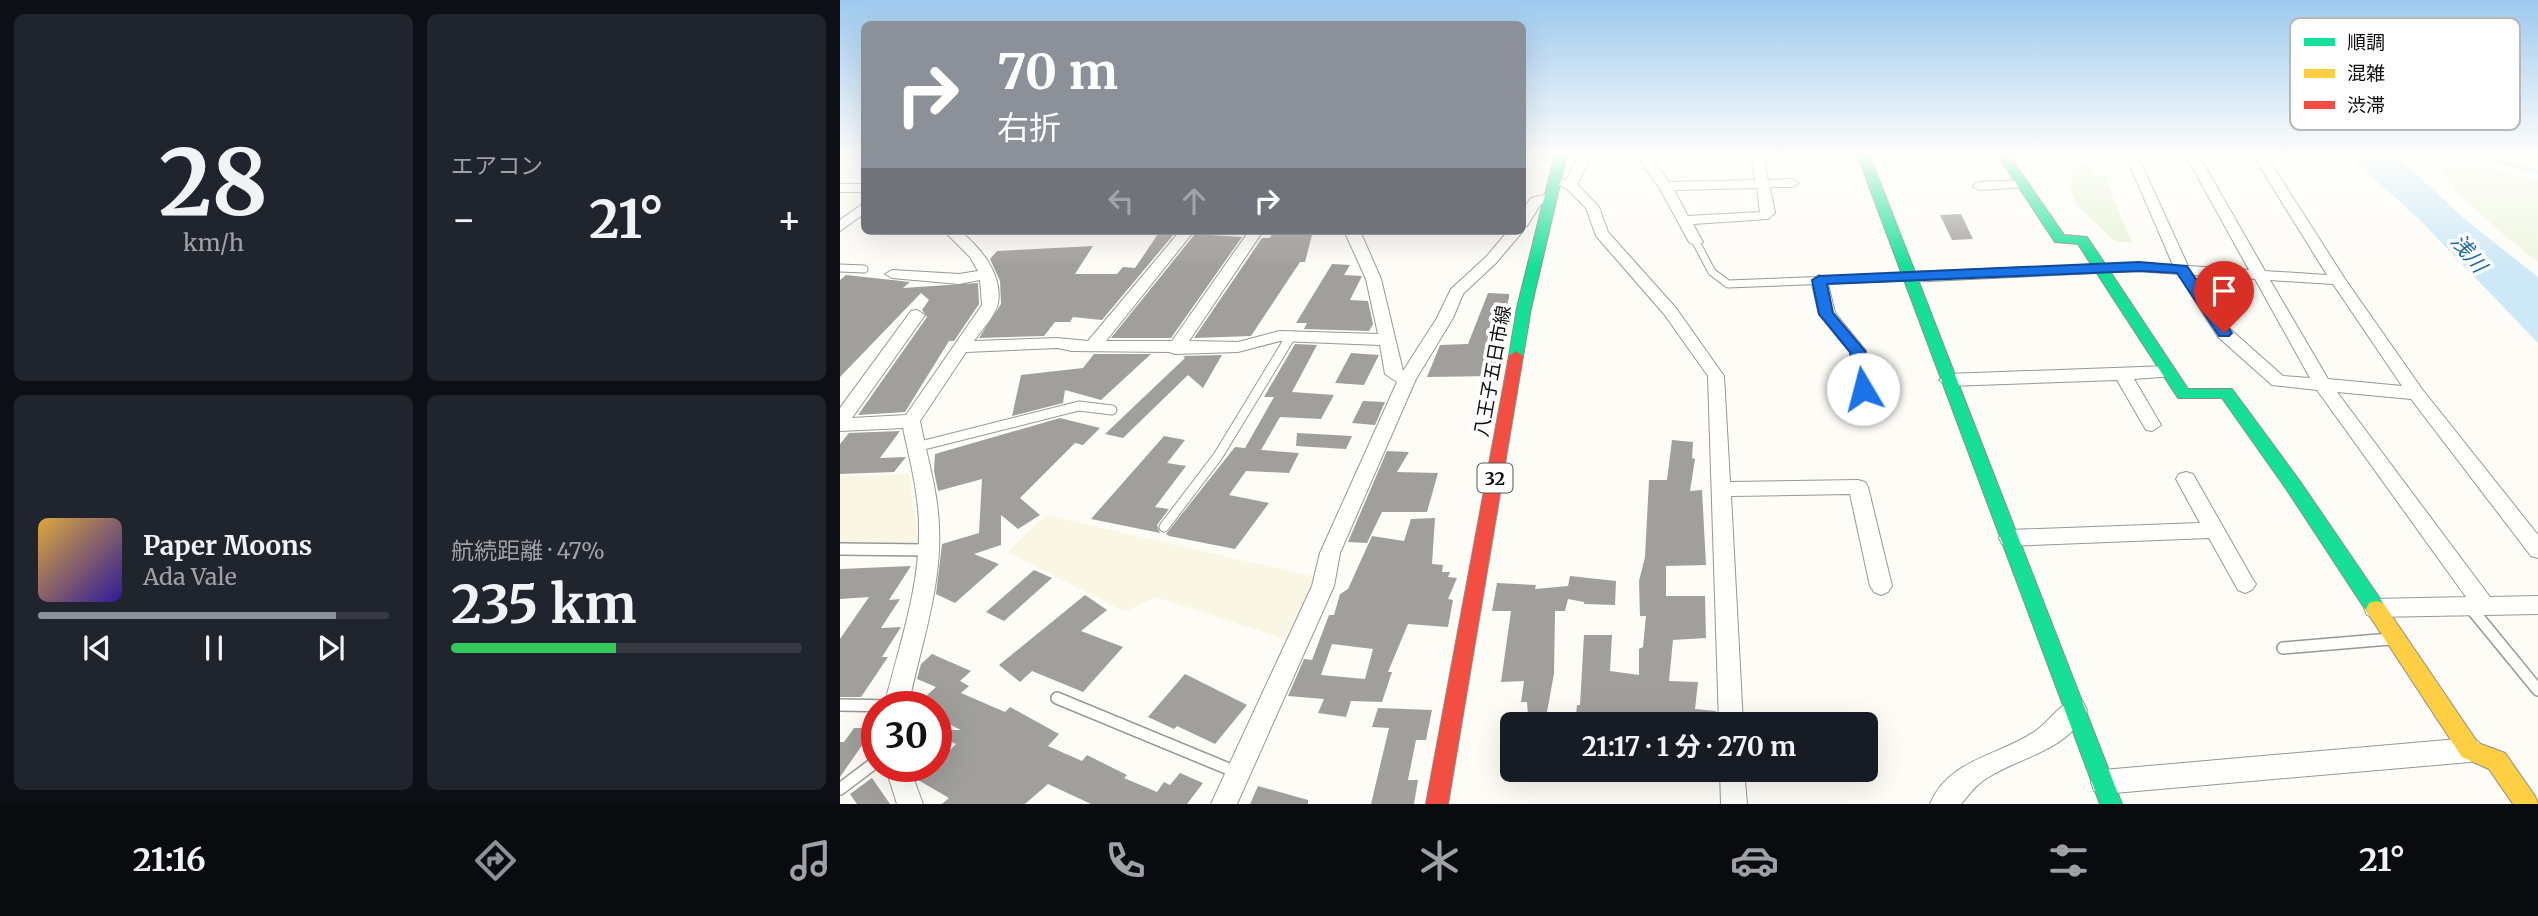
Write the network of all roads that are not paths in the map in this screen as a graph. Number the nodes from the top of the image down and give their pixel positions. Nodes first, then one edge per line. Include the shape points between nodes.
1 (1552, 192) edge
2 (1557, 192) edge
3 (1564, 192) edge
4 (1668, 192) edge
5 (1764, 192) edge
6 (1877, 192) edge
7 (2027, 192) edge
8 (2148, 192) edge
9 (2212, 192) edge
10 (2282, 192) edge
11 (861, 210) edge
12 (1526, 217) edge
13 (1684, 219) junction
14 (840, 227) edge
15 (956, 235) edge
16 (1184, 235) edge
17 (1253, 235) edge
18 (1353, 235) edge
19 (1513, 235) edge
20 (1696, 242) joint
21 (840, 268) edge
22 (2101, 268) junction
23 (864, 269) dead end
24 (2182, 269) junction
25 (892, 274) dead end
26 (986, 274) junction
27 (2258, 274) junction
28 (1908, 277) junction
29 (1819, 280) junction
30 (2338, 280) junction
31 (917, 315) dead end
32 (1292, 337) junction
33 (1386, 340) junction
34 (1092, 346) junction
35 (960, 347) junction
36 (1175, 349) junction
37 (2168, 372) junction
38 (2122, 373) junction
39 (1407, 379) junction
40 (1948, 380) junction
41 (2322, 384) junction
42 (1843, 391) dead end
43 (2416, 393) junction
44 (1112, 410) dead end
45 (911, 421) junction
46 (840, 423) edge
47 (2152, 425) dead end
48 (916, 447) junction
49 (2186, 479) dead end
50 (1723, 489) junction
51 (1164, 527) dead end
52 (2214, 530) junction
53 (2009, 538) junction
54 (840, 550) edge
55 (927, 550) junction
56 (2538, 550) edge
57 (2245, 584) dead end
58 (1881, 586) dead end
59 (2538, 605) edge
60 (2477, 606) junction
61 (2375, 608) junction
62 (2394, 638) junction
63 (2283, 648) dead end
64 (2538, 690) edge
65 (900, 691) edge
66 (1057, 698) dead end
67 (840, 705) edge
68 (861, 705) edge
69 (2075, 710) junction
70 (1731, 712) edge
71 (2470, 750) junction
72 (861, 773) edge
73 (1237, 773) junction
74 (901, 782) edge
75 (1733, 782) edge
76 (840, 789) edge
77 (2107, 793) edge
78 (910, 804) edge
79 (1224, 804) edge
80 (1437, 804) edge
81 (1734, 804) edge
82 (1943, 804) edge
83 (2527, 804) edge

1 - 12 street via 1536,201
2 - 80 street, 八王子五日市線 / 32 via 1524,308
3 - 50 street via 1592,207 1601,233 1670,311 1716,376
4 - 13 street
5 - 13 street via 1768,213 1763,216
6 - 28 street
7 - 22 street via 2060,239 2082,240
8 - 24 street
9 - 27 street
10 - 30 street
11 - 14 street
13 - 20 street
15 - 26 street via 977,251
16 - 34 street
17 - 36 street
18 - 33 street via 1368,262
19 - 39 street via 1456,292
20 - 29 lane via 1712,272 1728,284
21 - 23 lane
22 - 24 street
22 - 28 street
22 - 37 street
24 - 27 street
24 - 41 street via 2224,333 2278,381
25 - 26 street via 959,279
26 - 35 street via 990,305
27 - 30 street
27 - 41 street
28 - 29 lane
28 - 40 street
29 - 42 street via 1826,314 1858,351 1863,389
30 - 43 street
31 - 46 street
32 - 33 street
32 - 36 street via 1238,347
32 - 51 lane via 1217,456
33 - 39 street via 1393,374
34 - 35 street
34 - 36 street
35 - 45 street
37 - 38 street
37 - 61 street via 2183,394 2226,393
38 - 40 street
38 - 47 street
39 - 73 street via 1330,553 1323,586
40 - 53 street
41 - 43 street
41 - 60 street
43 - 56 street
44 - 48 lane via 1079,406
45 - 46 street
45 - 48 street
48 - 55 street via 928,507
49 - 52 street
50 - 58 street via 1858,487
50 - 70 street
52 - 53 street
52 - 57 street
53 - 69 street
54 - 55 lane
55 - 65 street via 919,617
59 - 60 street
60 - 61 street
60 - 64 lane
61 - 62 street
62 - 63 lane
62 - 71 street
66 - 73 lane
67 - 68 lane
69 - 77 street
69 - 82 street via 2044,739 1974,772
71 - 77 street
71 - 83 street via 2497,761
72 - 76 lane
73 - 79 street
74 - 78 street
75 - 81 street

